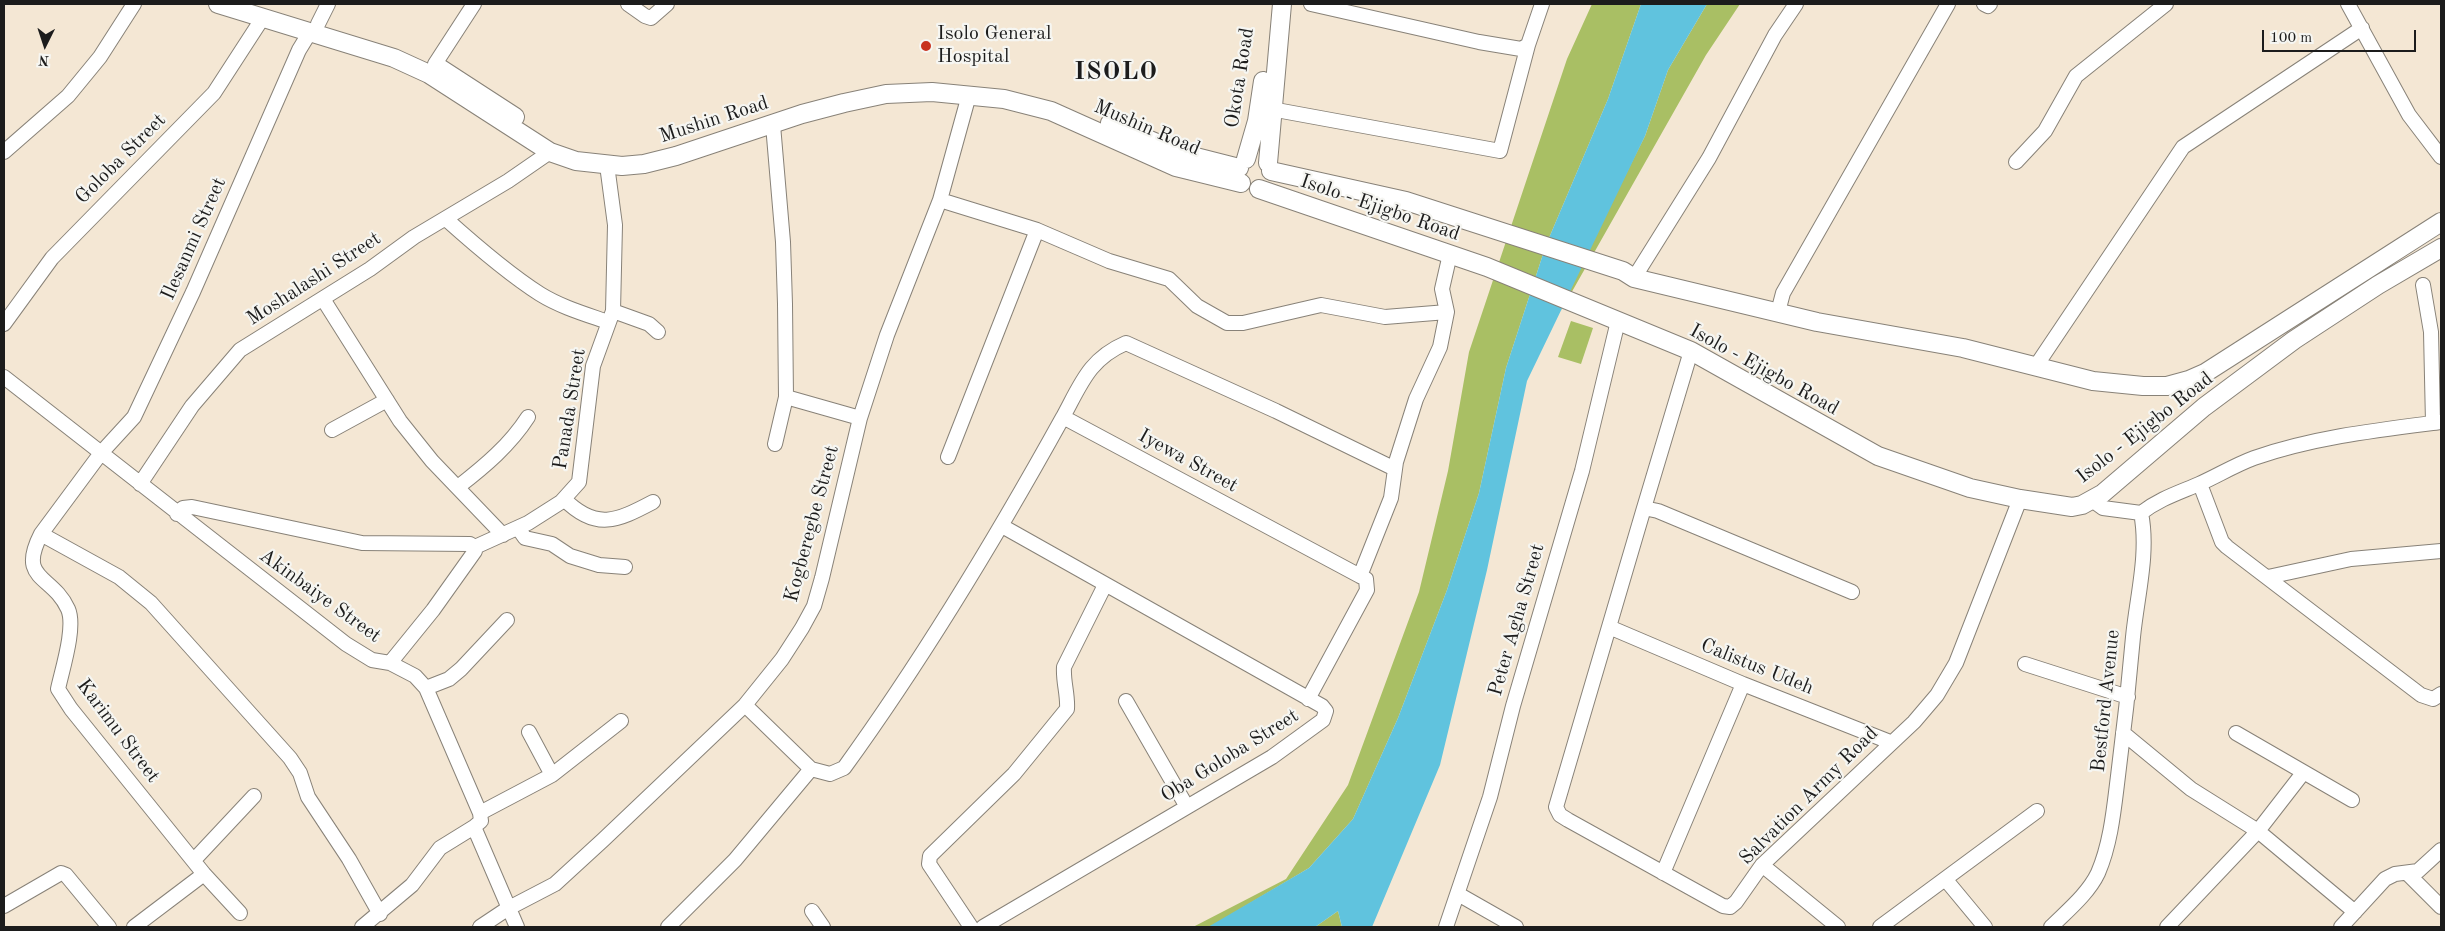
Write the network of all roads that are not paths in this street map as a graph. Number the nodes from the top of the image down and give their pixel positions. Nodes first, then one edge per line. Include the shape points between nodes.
1 (134, 4) edge
2 (218, 4) edge
3 (328, 4) edge
4 (474, 4) edge
5 (628, 4) edge
6 (667, 4) edge
7 (1272, 4) edge
8 (1282, 4) edge
9 (1311, 4) edge
10 (1542, 4) edge
11 (1796, 4) edge
12 (1948, 4) edge
13 (1984, 4) edge
14 (1990, 4) edge
15 (2166, 4) edge
16 (2348, 4) edge
17 (258, 11) edge
18 (314, 28) junction
19 (2362, 28) junction
20 (1528, 45) junction
21 (435, 64) junction
22 (969, 95) junction
23 (1271, 109) junction
24 (773, 125) junction
25 (4, 152) edge
26 (550, 152) junction
27 (2441, 156) edge
28 (2016, 162) dead end
29 (607, 165) junction
30 (1270, 167) junction
31 (1242, 170) junction
32 (1260, 189) junction
33 (940, 200) junction
34 (446, 219) junction
35 (2441, 222) edge
36 (1037, 230) junction
37 (2441, 248) edge
38 (1450, 254) junction
39 (1628, 274) junction
40 (2423, 285) dead end
41 (323, 299) junction
42 (1447, 312) junction
43 (1778, 312) junction
44 (611, 316) junction
45 (1612, 318) junction
46 (4, 324) edge
47 (658, 332) dead end
48 (1691, 351) junction
49 (2036, 366) junction
50 (2205, 373) junction
51 (4, 377) edge
52 (786, 397) junction
53 (2218, 397) junction
54 (387, 400) junction
55 (528, 417) dead end
56 (1063, 417) junction
57 (860, 418) junction
58 (2437, 422) edge
59 (332, 430) dead end
60 (775, 444) dead end
61 (101, 453) junction
62 (948, 457) dead end
63 (1395, 469) junction
64 (140, 484) junction
65 (2200, 484) junction
66 (458, 486) junction
67 (564, 499) junction
68 (2020, 499) junction
69 (2092, 500) junction
70 (652, 502) dead end
71 (1644, 508) junction
72 (2141, 513) junction
73 (177, 514) junction
74 (1002, 526) junction
75 (518, 528) junction
76 (41, 534) junction
77 (503, 535) junction
78 (475, 547) junction
79 (2441, 551) edge
80 (625, 567) dead end
81 (1360, 576) junction
82 (2268, 577) junction
83 (1105, 585) junction
84 (1852, 592) dead end
85 (507, 620) dead end
86 (1609, 627) junction
87 (390, 663) junction
88 (2025, 664) dead end
89 (1743, 684) junction
90 (426, 688) junction
91 (2441, 694) edge
92 (2128, 697) junction
93 (1308, 699) junction
94 (1126, 701) dead end
95 (745, 706) junction
96 (621, 721) dead end
97 (529, 732) dead end
98 (2123, 733) junction
99 (2236, 733) dead end
100 (1890, 742) junction
101 (811, 769) junction
102 (2303, 773) junction
103 (552, 775) junction
104 (254, 796) dead end
105 (2352, 800) dead end
106 (1187, 807) junction
107 (2037, 811) dead end
108 (480, 813) junction
109 (474, 827) junction
110 (2258, 831) junction
111 (2441, 850) edge
112 (194, 860) junction
113 (1762, 866) junction
114 (1663, 873) junction
115 (204, 874) junction
116 (2408, 874) junction
117 (1946, 880) junction
118 (1458, 894) junction
119 (4, 906) edge
120 (2441, 907) edge
121 (507, 909) junction
122 (812, 911) dead end
123 (2355, 912) junction
124 (240, 913) dead end
125 (380, 914) junction
126 (109, 927) edge
127 (134, 927) edge
128 (362, 927) edge
129 (480, 927) edge
130 (516, 927) edge
131 (668, 927) edge
132 (822, 927) edge
133 (971, 927) edge
134 (983, 927) edge
135 (1446, 927) edge
136 (1516, 927) edge
137 (1838, 927) edge
138 (1880, 927) edge
139 (1985, 927) edge
140 (2051, 927) edge
141 (2167, 927) edge
142 (2341, 927) edge

1 - 25 street via 100,56 68,96
2 - 17 main road, Mushin Road
3 - 18 street, Ilesanmi Street
4 - 21 street
5 - 6 street via 651,18
7 - 31 main road, Okota Road via 1257,121
8 - 23 main road
9 - 20 street via 1479,42 1521,49
10 - 20 street
11 - 39 street via 1774,35 1709,158
12 - 43 street via 1783,293
13 - 14 street
15 - 28 street via 2076,76 2045,131
16 - 19 street
17 - 18 main road, Mushin Road
17 - 46 street, Goloba Street via 214,93 52,258
18 - 21 main road, Mushin Road via 397,48
18 - 26 main road, Mushin Road via 429,74
18 - 61 street, Ilesanmi Street via 299,50 193,292 134,417
19 - 27 street via 2409,115
19 - 49 street via 2183,147
20 - 23 street via 1500,151
21 - 31 main road, Mushin Road via 554,141 603,155 623,157 674,146 843,91 932,83 1006,87 1094,117 1180,154
22 - 24 main road, Mushin Road via 932,92 886,94 817,109
22 - 31 main road, Mushin Road via 1051,111 1176,167
22 - 33 street, Kogberegbe Street
23 - 30 main road
24 - 29 main road, Mushin Road via 644,164
24 - 52 street via 783,242
26 - 29 main road, Mushin Road via 576,161
26 - 34 street, Moshalashi Street
29 - 44 street, Panada Street via 615,225
30 - 31 main road via 1256,157
30 - 32 main road via 1267,184
30 - 39 main road, Isolo - Ejigbo Road via 1406,201
31 - 32 main road via 1250,189
32 - 38 main road, Isolo - Ejigbo Road
33 - 36 street
33 - 57 street, Kogberegbe Street via 887,335
34 - 41 street, Moshalashi Street
34 - 44 street via 540,294 569,309
35 - 50 main road, Isolo - Ejigbo Road
36 - 42 street via 1109,261 1169,279 1197,306 1227,323 1243,323 1321,305 1385,316
36 - 62 street
37 - 53 main road, Isolo - Ejigbo Road via 2294,340
38 - 42 street via 1442,289
38 - 45 main road, Isolo - Ejigbo Road
39 - 43 main road, Isolo - Ejigbo Road
40 - 58 street via 2431,332
41 - 54 street
41 - 64 street, Moshalashi Street via 240,350 192,406
42 - 63 street via 1440,347 1416,399
43 - 49 main road, Isolo - Ejigbo Road via 1963,348
44 - 47 street via 649,324
44 - 67 street, Panada Street via 593,366 582,473 579,482
45 - 48 main road, Isolo - Ejigbo Road
45 - 118 street, Peter Agha Street via 1582,471 1513,706 1490,798
48 - 68 main road, Isolo - Ejigbo Road via 1878,456 1944,480
48 - 71 street
49 - 50 main road, Isolo - Ejigbo Road via 2093,381 2143,386 2167,386
50 - 53 main road
51 - 61 street, Akinbaiye Street
52 - 57 street
52 - 60 street
53 - 69 main road, Isolo - Ejigbo Road
54 - 59 street
54 - 66 street via 432,461
55 - 66 street via 515,438 487,465
56 - 63 street via 1090,367 1126,343
56 - 74 street
56 - 81 street, Iyewa Street
57 - 95 street, Kogberegbe Street via 814,606 782,659
58 - 65 street via 2291,447 2252,459
61 - 64 street, Akinbaiye Street
61 - 76 street, Karimu Street
63 - 81 street via 1391,498
64 - 73 street, Akinbaiye Street
65 - 72 street via 2158,500
65 - 82 street via 2222,542 2232,553
66 - 77 street
67 - 70 street via 583,514 605,522
67 - 75 street, Panada Street
68 - 69 main road, Isolo - Ejigbo Road via 2072,507
68 - 100 street, Salvation Army Road via 1956,663 1937,695 1914,722
69 - 72 street via 2103,508
71 - 84 street
71 - 86 street
72 - 92 street, Bestford Avenue via 2144,540
73 - 78 street via 183,508 192,507 362,543 470,544
73 - 87 street, Akinbaiye Street via 346,644 372,660
74 - 83 street, Oba Goloba Street
74 - 101 street via 919,660 844,768 830,774
75 - 77 street, Panada Street
75 - 80 street via 525,538 552,544 570,556 599,565
76 - 112 street, Karimu Street via 32,562 37,574 56,592 68,610 70,630 58,689
76 - 125 street via 119,577 150,603 290,758 300,773 308,797
77 - 78 street, Panada Street
78 - 87 street via 475,552 433,610
79 - 82 street via 2351,559
81 - 93 street via 1366,579 1367,590
82 - 91 street via 2421,695 2433,699
83 - 93 street, Oba Goloba Street
83 - 133 street via 1064,667 1067,710 1014,774 930,856 929,864
85 - 90 street via 461,669 449,679
86 - 89 street, Calistus Udeh
86 - 114 street, Salvation Army Road via 1556,807 1568,820
87 - 90 street, Akinbaiye Street via 415,676
88 - 92 street
89 - 100 street, Calistus Udeh
89 - 114 street
90 - 108 street, Akinbaiye Street
92 - 98 street, Bestford Avenue
93 - 106 street, Oba Goloba Street via 1326,711 1323,720 1272,757
94 - 106 street
95 - 101 street
95 - 121 street, Kogberegbe Street via 555,884
96 - 103 street
97 - 103 street
98 - 110 street via 2191,789
98 - 140 street, Bestford Avenue via 2104,857 2085,893
99 - 102 street
100 - 113 street, Salvation Army Road
101 - 131 street via 735,860
102 - 105 street
102 - 110 street
103 - 108 street
104 - 112 street
106 - 134 street, Oba Goloba Street
107 - 117 street
108 - 109 street via 480,821
109 - 121 street
109 - 125 street via 440,848 412,884
110 - 123 street
110 - 141 street
111 - 116 street via 2426,866
112 - 115 street, Karimu Street
113 - 114 street, Salvation Army Road via 1730,906 1723,906
113 - 137 street
115 - 124 street, Karimu Street
115 - 127 street
116 - 120 street
116 - 123 street via 2395,874 2385,879
117 - 138 street
117 - 139 street
118 - 135 street, Peter Agha Street
118 - 136 street
119 - 126 street via 61,873
121 - 129 street, Kogberegbe Street
121 - 130 street
122 - 132 street
123 - 142 street
125 - 128 street

